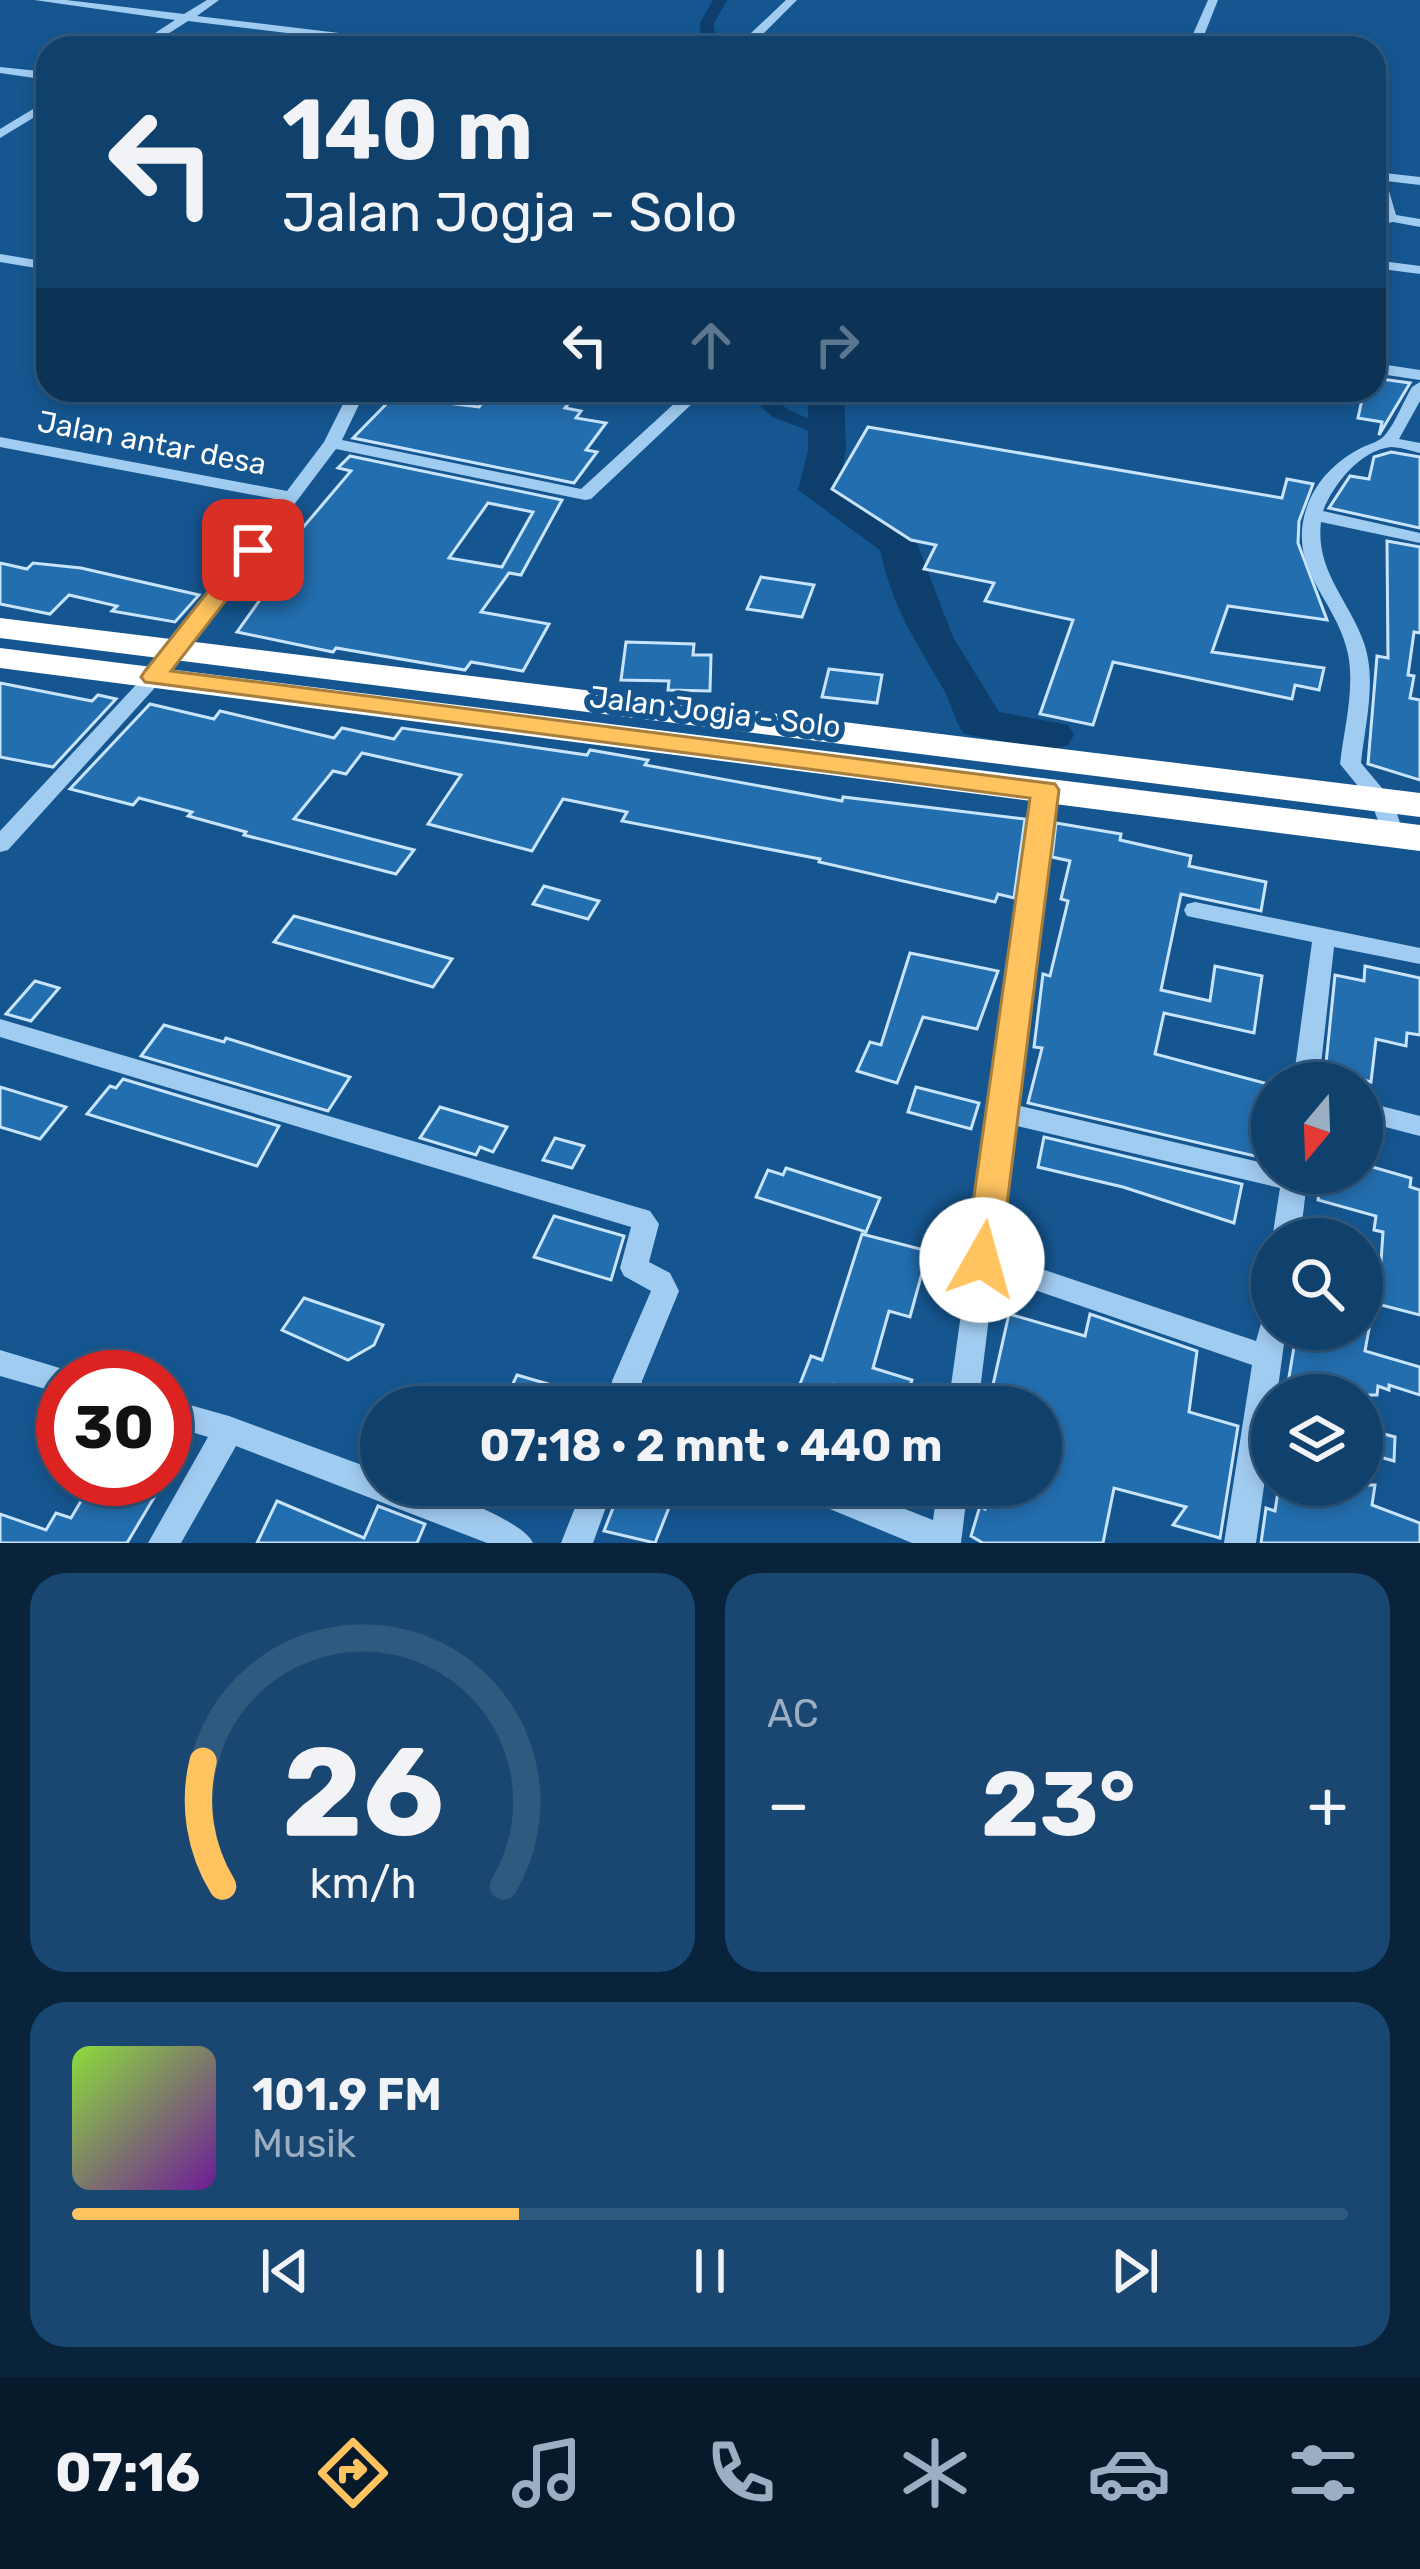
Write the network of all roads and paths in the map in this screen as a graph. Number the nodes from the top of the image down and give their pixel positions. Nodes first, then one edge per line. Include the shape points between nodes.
1 (39, 0) edge
2 (214, 0) edge
3 (792, 0) edge
4 (1213, 0) edge
5 (182, 19) junction
6 (156, 36) edge
7 (322, 36) edge
8 (755, 36) edge
9 (1198, 36) edge
10 (0, 70) edge
11 (36, 74) edge
12 (36, 112) edge
13 (0, 134) edge
14 (1386, 169) edge
15 (1420, 181) edge
16 (1386, 219) edge
17 (1420, 223) edge
18 (0, 258) edge
19 (36, 264) edge
20 (1386, 266) edge
21 (1420, 270) edge
22 (1386, 370) edge
23 (1420, 375) edge
24 (1420, 387) edge
25 (352, 402) edge
26 (686, 402) edge
27 (0, 442) edge
28 (1389, 442) junction
29 (332, 443) junction
30 (1420, 448) edge
31 (293, 497) junction
32 (1316, 515) junction
33 (1420, 538) edge
34 (0, 628) edge
35 (0, 658) edge
36 (162, 664) junction
37 (1045, 790) junction
38 (1381, 800) junction
39 (1420, 805) edge
40 (1407, 836) edge
41 (0, 845) edge
42 (1195, 910) dead end
43 (1324, 937) junction
44 (1420, 956) edge
45 (0, 1028) edge
46 (1309, 1062) edge
47 (1002, 1112) junction
48 (1383, 1116) edge
49 (1420, 1126) edge
50 (1251, 1167) edge
51 (982, 1260) junction
52 (1251, 1338) edge
53 (1269, 1350) edge
54 (0, 1363) edge
55 (36, 1374) edge
56 (627, 1386) edge
57 (966, 1386) edge
58 (192, 1419) edge
59 (229, 1430) junction
60 (591, 1506) edge
61 (861, 1506) edge
62 (950, 1506) edge
63 (164, 1543) edge
64 (517, 1543) edge
65 (578, 1543) edge
66 (936, 1543) edge
67 (945, 1543) edge
68 (1240, 1543) edge

1 - 5 street
2 - 5 street
3 - 8 street
4 - 9 street
5 - 6 street
5 - 7 street
10 - 11 street
12 - 13 street
14 - 15 street
16 - 17 street
18 - 19 street
20 - 21 street
22 - 23 street
24 - 28 street
25 - 29 street
26 - 29 street via 585,495
27 - 31 street, Jalan antar desa
28 - 30 street
28 - 32 street via 1340,466 1321,486
29 - 31 street
31 - 36 street
32 - 33 street
32 - 38 street via 1310,538 1320,576 1360,667 1350,764
34 - 36 highway, Jalan Jogja - Solo
35 - 36 highway, Jalan Jogja - Solo
36 - 37 highway, Jalan Jogja - Solo
36 - 38 highway, Jalan Jogja - Solo
36 - 41 street
37 - 40 highway, Jalan Jogja - Solo
37 - 47 street
38 - 39 highway, Jalan Jogja - Solo
38 - 40 street
42 - 43 street
43 - 44 street
43 - 46 street
45 - 56 street via 640,1219 634,1268 665,1292
47 - 50 street
47 - 51 street
48 - 49 street
51 - 52 street
51 - 57 street
53 - 68 street
54 - 55 street
58 - 59 street
59 - 63 street
59 - 64 street
60 - 65 street
61 - 66 street
62 - 67 street

